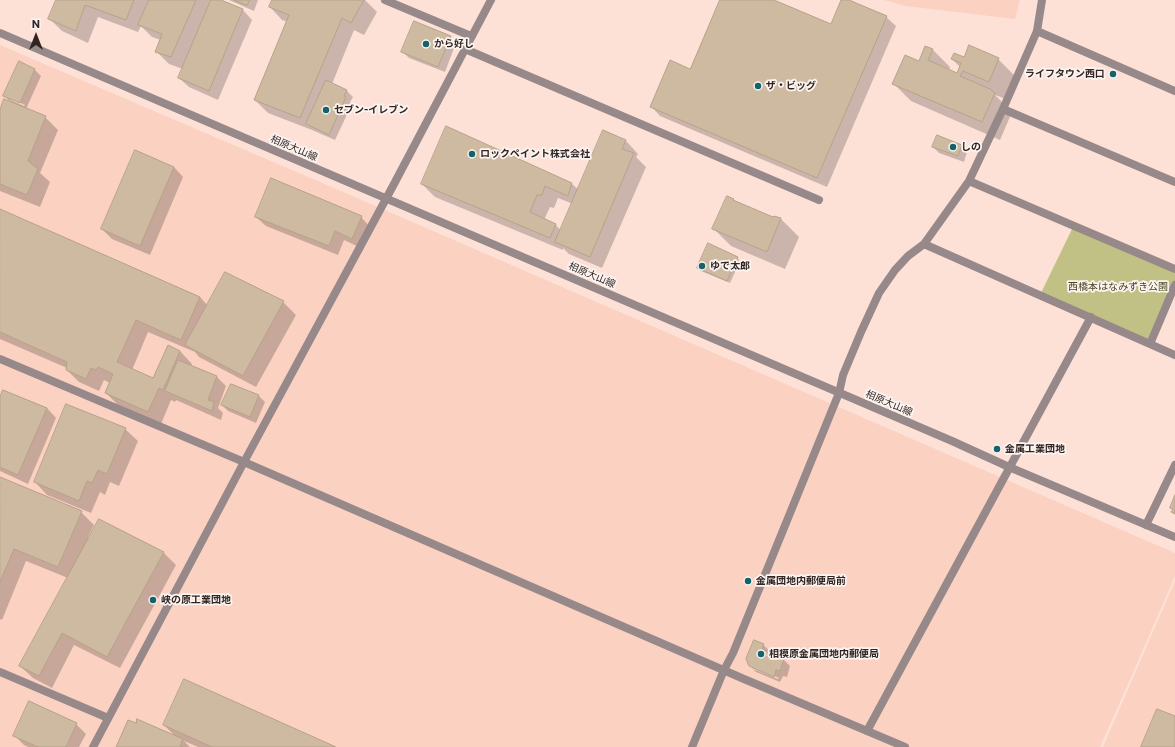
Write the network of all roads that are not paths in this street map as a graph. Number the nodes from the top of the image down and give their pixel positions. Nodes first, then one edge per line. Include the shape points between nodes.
1 (385, 0) edge
2 (490, 0) edge
3 (1042, 0) edge
4 (1037, 31) junction
5 (0, 33) edge
6 (471, 36) junction
7 (465, 49) junction
8 (1175, 91) edge
9 (1003, 109) junction
10 (970, 181) junction
11 (1175, 182) edge
12 (387, 198) junction
13 (819, 200) dead end
14 (924, 244) junction
15 (1175, 268) edge
16 (1175, 285) edge
17 (1091, 317) junction
18 (1150, 344) junction
19 (1175, 355) edge
20 (0, 359) edge
21 (839, 393) junction
22 (244, 462) junction
23 (1175, 465) edge
24 (1009, 467) junction
25 (1146, 525) junction
26 (1175, 537) edge
27 (724, 670) junction
28 (0, 672) edge
29 (108, 718) junction
30 (867, 731) junction
31 (93, 747) edge
32 (692, 747) edge
33 (905, 747) edge

1 - 6 street
2 - 6 street
3 - 4 street
4 - 8 street
4 - 9 street
5 - 12 street, 相原大山線
6 - 7 street
7 - 12 street
7 - 13 street
9 - 10 street
9 - 11 street
10 - 14 street
10 - 15 street
12 - 21 street, 相原大山線
12 - 22 street
14 - 17 street
14 - 21 street via 895,270 879,293 843,375
16 - 18 street
17 - 18 street
17 - 24 street
18 - 19 street
20 - 22 street
21 - 24 street, 相原大山線
21 - 27 street
22 - 27 street
22 - 29 street
23 - 25 street
24 - 25 street, 相原大山線
24 - 30 street
25 - 26 street, 相原大山線
27 - 30 street
27 - 32 street
28 - 29 street
29 - 31 street
30 - 33 street

